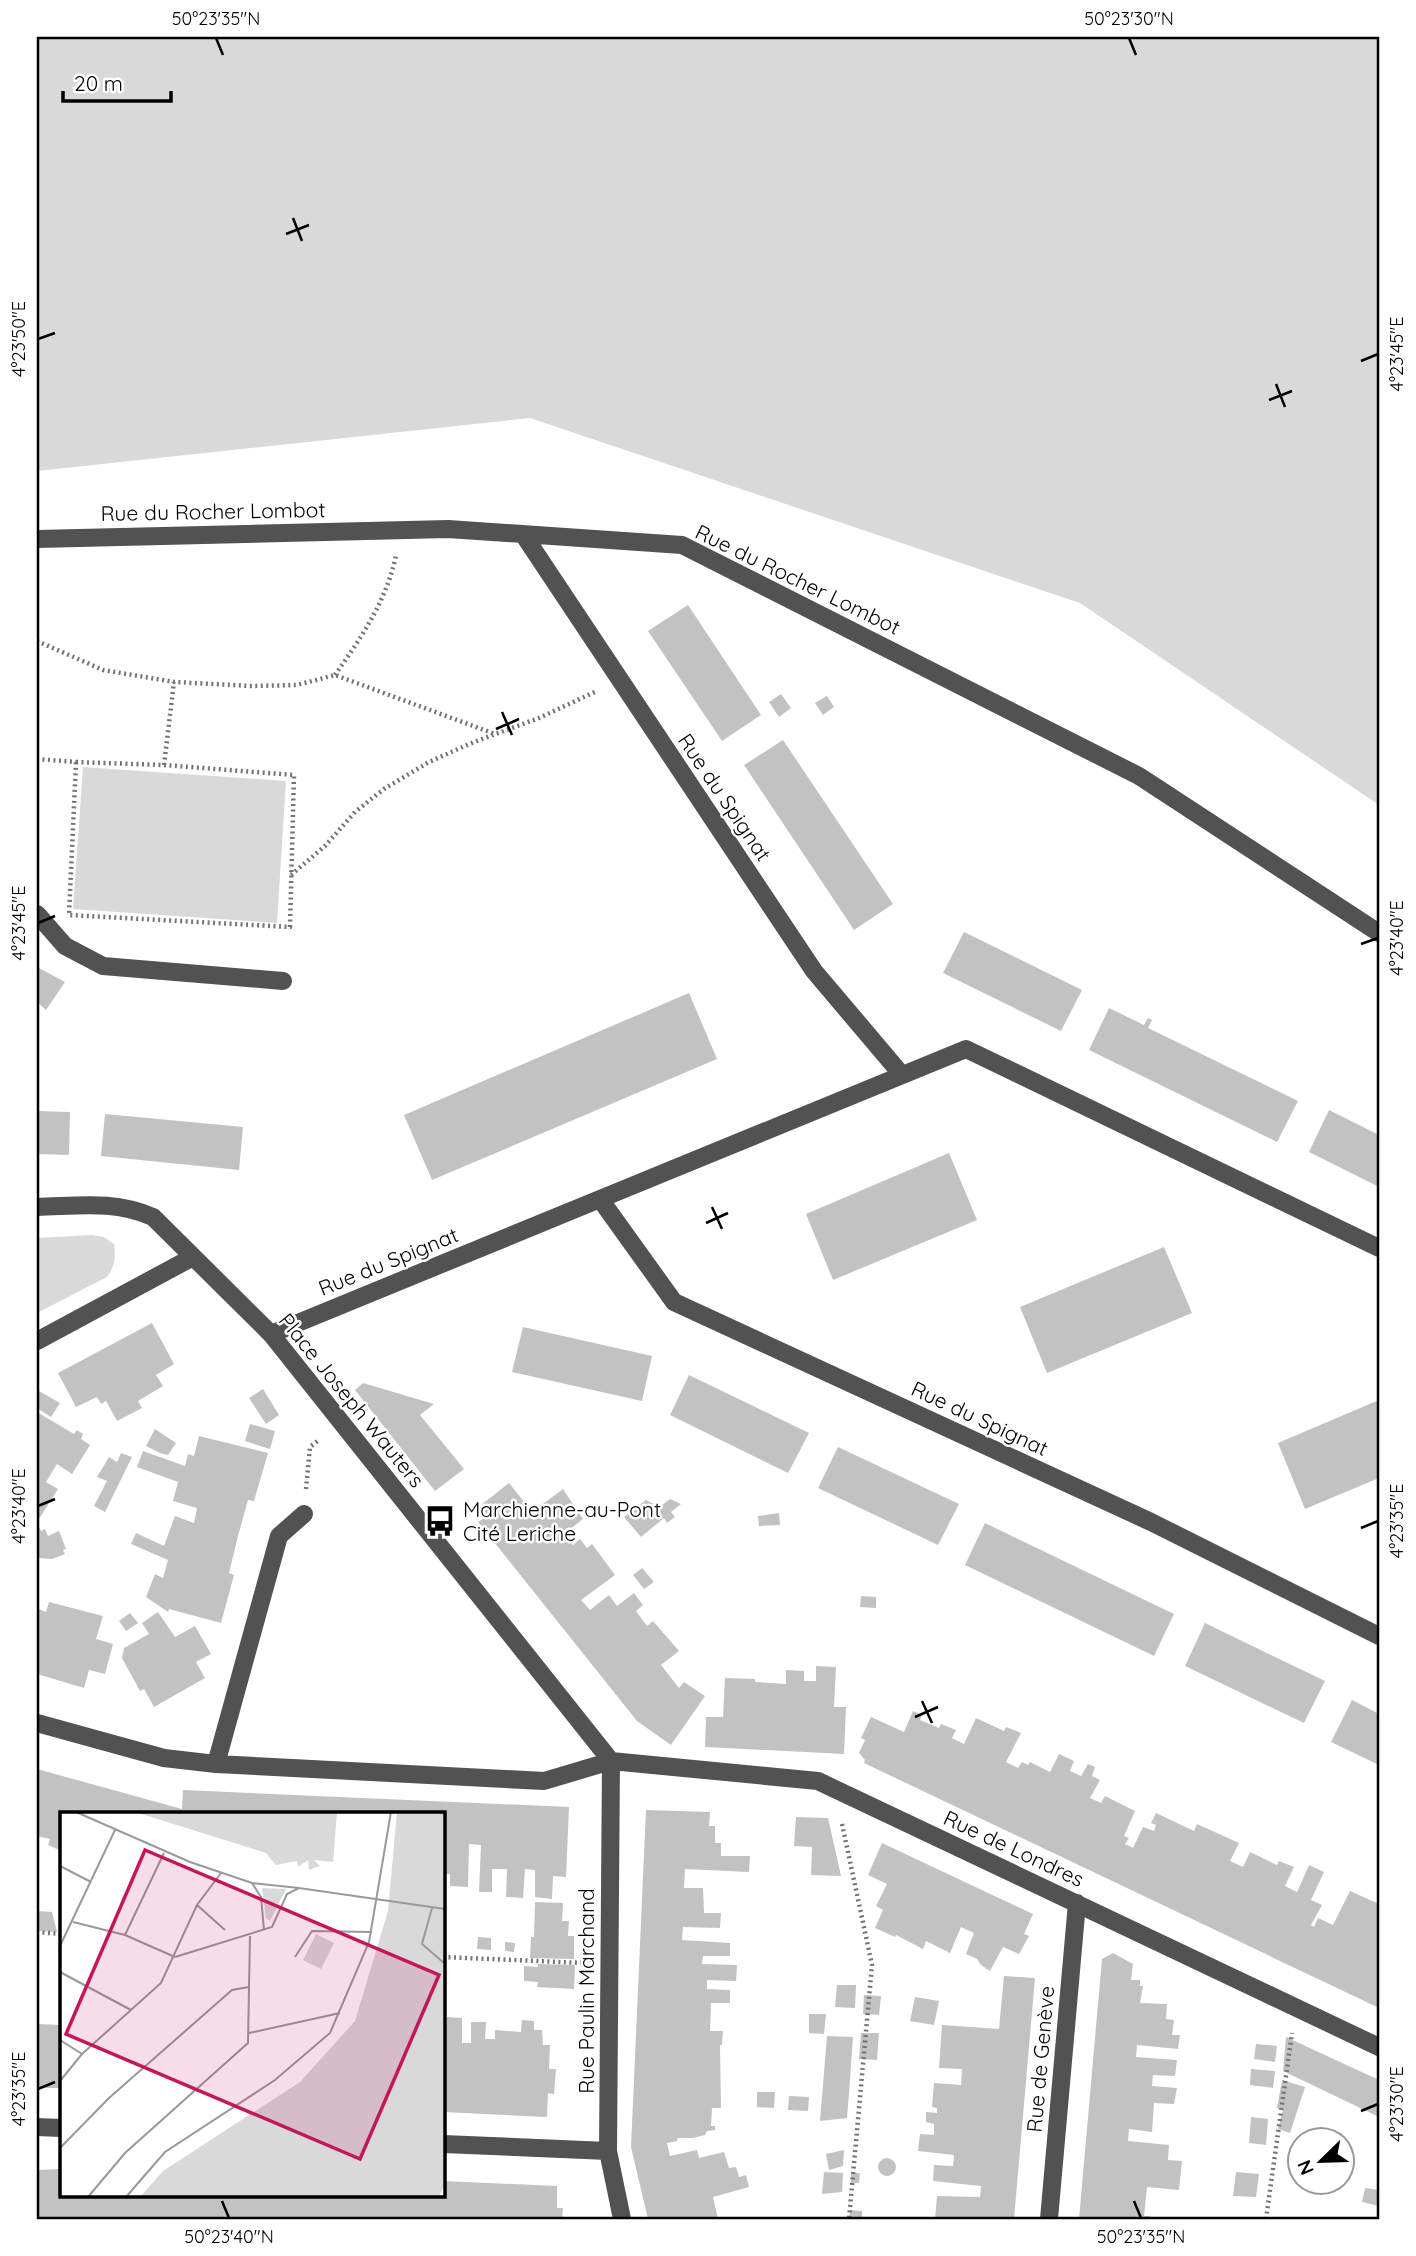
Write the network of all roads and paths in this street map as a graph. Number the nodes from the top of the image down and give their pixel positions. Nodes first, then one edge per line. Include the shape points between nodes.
1 (401, 530) junction
2 (523, 534) junction
3 (37, 539) edge
4 (37, 641) edge
5 (335, 676) junction
6 (619, 678) junction
7 (174, 682) junction
8 (495, 734) junction
9 (37, 759) edge
10 (76, 762) junction
11 (164, 765) junction
12 (290, 876) junction
13 (37, 914) edge
14 (1379, 933) edge
15 (283, 981) dead end
16 (902, 1075) junction
17 (600, 1199) junction
18 (37, 1207) edge
19 (1379, 1248) edge
20 (193, 1257) junction
21 (271, 1334) junction
22 (37, 1341) edge
23 (310, 1447) dead end
24 (304, 1514) joint
25 (1379, 1636) edge
26 (37, 1723) edge
27 (611, 1761) junction
28 (216, 1764) junction
29 (835, 1788) junction
30 (1077, 1903) junction
31 (37, 1933) edge
32 (60, 1934) edge
33 (444, 1956) edge
34 (609, 1964) junction
35 (1295, 2007) junction
36 (1379, 2047) edge
37 (37, 2127) edge
38 (60, 2128) edge
39 (444, 2144) edge
40 (608, 2151) junction
41 (622, 2219) edge
42 (849, 2219) edge
43 (1049, 2219) edge
44 (1266, 2219) edge

1 - 2 street, Rue du Rocher Lombot
1 - 3 street, Rue du Rocher Lombot
1 - 5 path via 392,574 368,628
2 - 6 street, Rue du Spignat
2 - 14 street, Rue du Rocher Lombot via 682,545 1139,776
4 - 7 path via 103,670
5 - 7 path via 297,685
5 - 8 path
6 - 8 path via 593,694
6 - 16 street, Rue du Spignat via 814,971
7 - 11 path
8 - 12 path via 429,762 384,789
9 - 10 path
10 - 11 path
10 - 12 path via 69,915 290,927
11 - 12 path via 294,775
13 - 15 street via 65,946 103,966
16 - 17 street, Rue du Spignat
16 - 19 street, Rue du Spignat via 966,1049
17 - 21 street, Rue du Spignat
17 - 25 street, Rue du Spignat via 674,1302 1151,1522
18 - 20 street, Place Joseph Wauters via 113,1204 134,1209 153,1217
20 - 21 street, Place Joseph Wauters
20 - 22 street
21 - 27 street, Place Joseph Wauters
23 - 24 path
24 - 28 street via 279,1536
26 - 28 street via 164,1758
27 - 28 street via 544,1781
27 - 29 street, Rue de Londres via 818,1781
27 - 34 street, Rue Paulin Marchand
29 - 30 street, Rue de Londres
29 - 42 path via 872,1965
30 - 35 street, Rue de Londres
30 - 43 street, Rue de Genève
31 - 32 path
33 - 34 path
34 - 40 street, Rue Paulin Marchand
35 - 36 street, Rue de Londres
35 - 44 path
37 - 38 street
39 - 40 street
40 - 41 street, Rue Paulin Marchand

